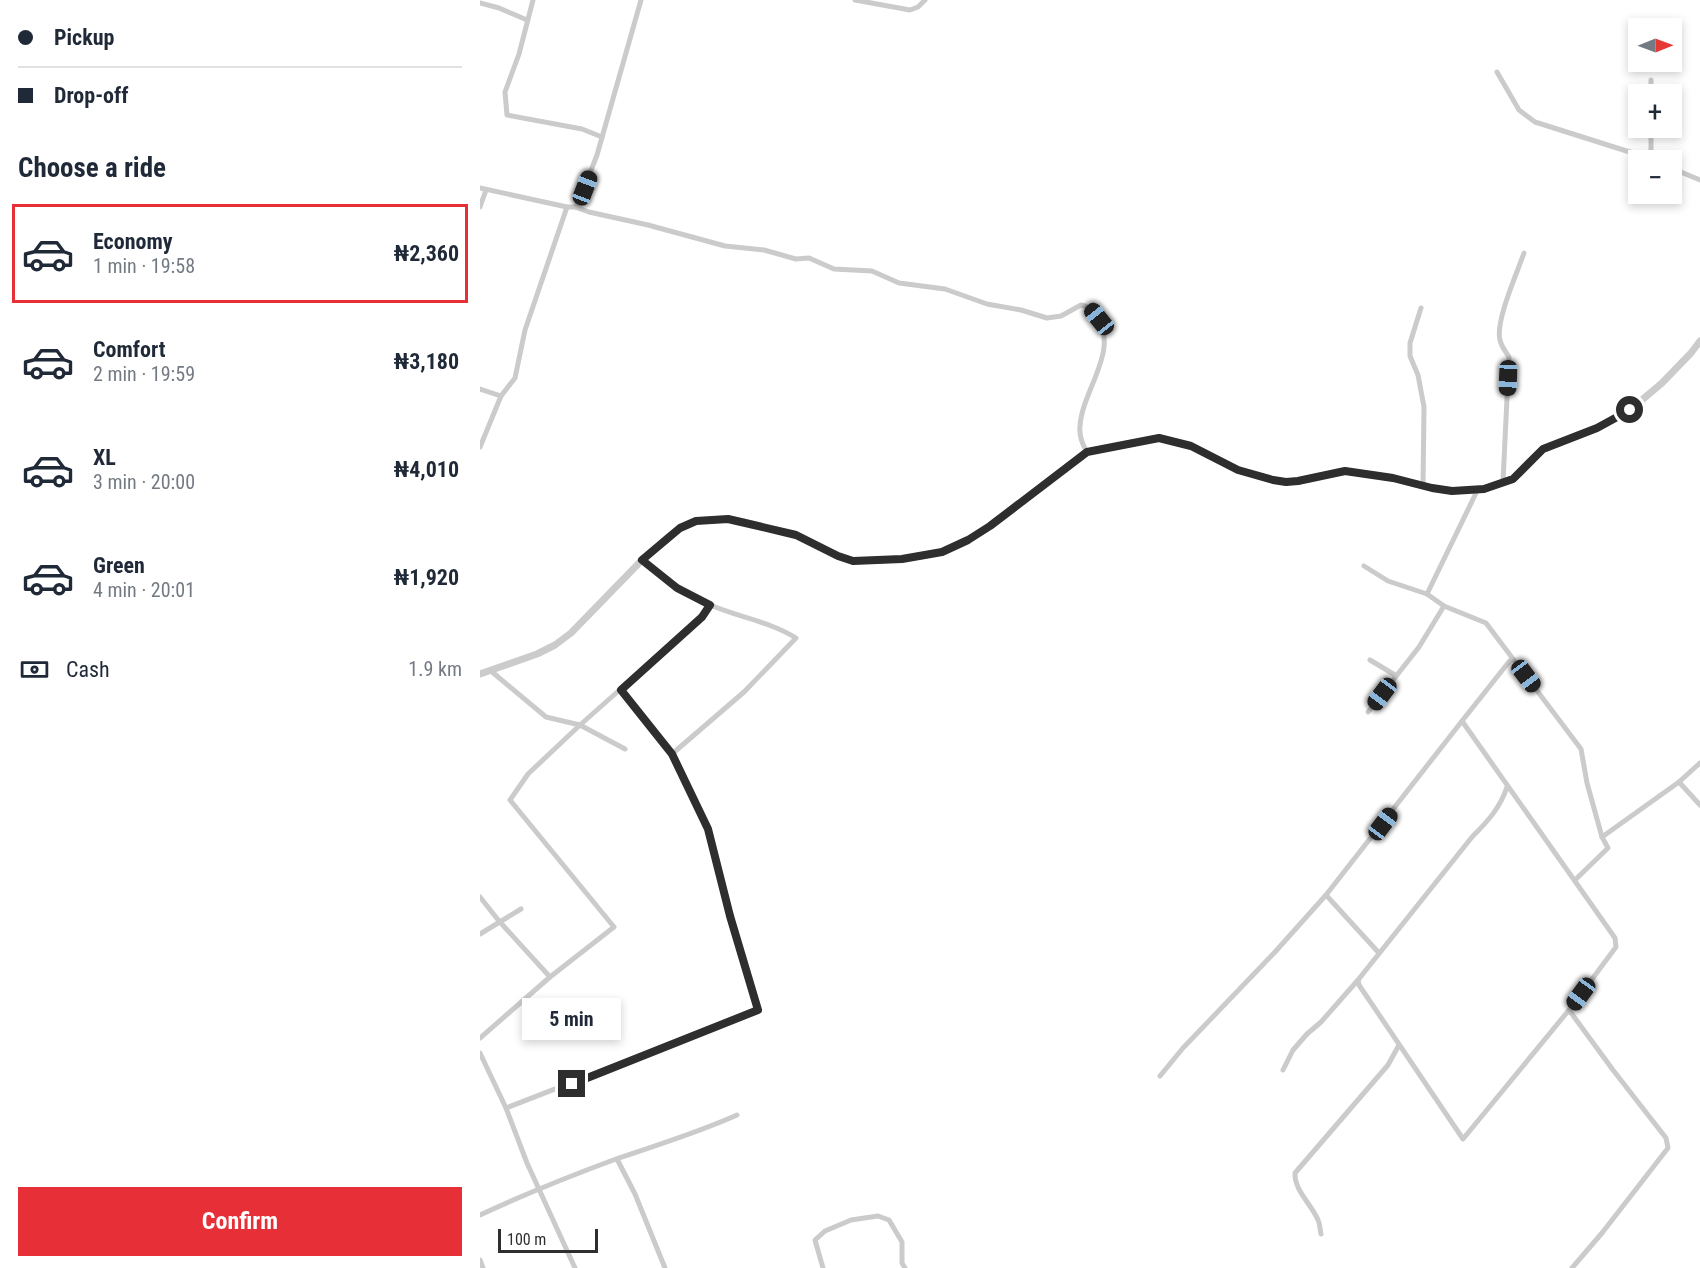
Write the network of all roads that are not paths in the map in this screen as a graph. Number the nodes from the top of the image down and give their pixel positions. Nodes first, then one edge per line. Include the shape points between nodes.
1 (533, 0) edge
2 (641, 0) edge
3 (855, 0) edge
4 (925, 0) edge
5 (480, 3) edge
6 (527, 20) junction
7 (1497, 72) dead end
8 (1652, 80) dead end
9 (1652, 84) edge
10 (602, 137) junction
11 (1628, 152) edge
12 (1682, 173) edge
13 (1700, 180) edge
14 (483, 189) edge
15 (480, 207) edge
16 (567, 207) junction
17 (575, 207) junction
18 (1524, 253) dead end
19 (1421, 308) dead end
20 (1700, 341) edge
21 (480, 389) edge
22 (501, 396) junction
23 (480, 447) edge
24 (1087, 452) junction
25 (1503, 481) junction
26 (1423, 486) junction
27 (1478, 489) junction
28 (642, 560) junction
29 (1364, 566) dead end
30 (1427, 594) junction
31 (710, 605) junction
32 (1444, 606) junction
33 (1512, 658) junction
34 (1370, 660) dead end
35 (491, 671) junction
36 (480, 674) edge
37 (1395, 675) junction
38 (621, 690) junction
39 (1368, 712) dead end
40 (1462, 721) junction
41 (580, 725) junction
42 (625, 749) dead end
43 (672, 754) junction
44 (1700, 763) edge
45 (1679, 782) junction
46 (1508, 786) junction
47 (1700, 805) edge
48 (1602, 837) junction
49 (1575, 880) junction
50 (1326, 895) junction
51 (480, 897) edge
52 (521, 909) dead end
53 (499, 921) junction
54 (480, 934) edge
55 (1379, 953) junction
56 (550, 977) junction
57 (1358, 980) junction
58 (1569, 1010) junction
59 (480, 1038) edge
60 (1399, 1045) junction
61 (480, 1053) edge
62 (1283, 1070) dead end
63 (1160, 1076) dead end
64 (506, 1108) junction
65 (737, 1115) dead end
66 (617, 1159) junction
67 (538, 1188) junction
68 (480, 1215) edge
69 (1321, 1234) dead end
70 (480, 1260) edge
71 (483, 1268) edge
72 (575, 1268) edge
73 (665, 1268) edge
74 (823, 1268) edge
75 (905, 1268) edge
76 (1572, 1268) edge

1 - 6 street
2 - 10 street
3 - 4 street via 910,10
5 - 6 street
6 - 10 street via 505,92 507,115 582,129
7 - 11 street via 1519,110 1535,122
8 - 9 street
10 - 17 street
12 - 13 street
14 - 15 street
14 - 16 street
16 - 17 street
16 - 22 street via 525,330 514,378
17 - 24 street via 725,246 809,258 834,269 872,271 899,283 945,289 1047,318 1084,305 1103,325 1105,339 1081,418 1081,442
18 - 25 street via 1499,325 1500,340 1509,357
19 - 26 street via 1410,356 1424,407
20 - 25 street via 1662,383 1630,410 1543,449 1513,479
21 - 22 street
22 - 23 street
24 - 26 street via 1159,438 1191,446 1238,470 1273,480 1298,481 1345,471
24 - 28 street via 990,526 942,552 853,561 796,535 728,519 696,521 680,528
25 - 27 street
26 - 27 street via 1452,491
27 - 30 street
28 - 31 street via 677,588
28 - 35 street via 555,645
29 - 30 street via 1388,581
30 - 32 street
31 - 38 street via 702,617
31 - 43 street via 778,627 796,638 744,692
32 - 33 street via 1486,623
32 - 37 street via 1419,647
33 - 40 street
33 - 48 street via 1581,749
34 - 37 street
35 - 36 street
35 - 41 street via 546,717
37 - 39 street
38 - 41 street
38 - 43 street
40 - 46 street
40 - 50 street
41 - 42 street
41 - 56 street via 528,774 510,800 614,927
43 - 64 street via 708,829 758,1010
44 - 45 street
45 - 47 street
45 - 48 street
46 - 49 street
46 - 55 street via 1491,818
48 - 49 street via 1608,848
49 - 58 street via 1615,938 1616,947
50 - 55 street
50 - 63 street
51 - 53 street
52 - 53 street
53 - 54 street
53 - 56 street
55 - 57 street
56 - 59 street
57 - 60 street
57 - 62 street via 1306,1034
58 - 60 street via 1463,1139
58 - 76 street via 1666,1138 1668,1148
60 - 69 street via 1389,1065 1295,1173
61 - 64 street
64 - 67 street
65 - 66 street
66 - 67 street
66 - 73 street
67 - 68 street
67 - 72 street
70 - 71 street
74 - 75 street via 815,1240 825,1231 851,1220 878,1216 889,1220 902,1242

